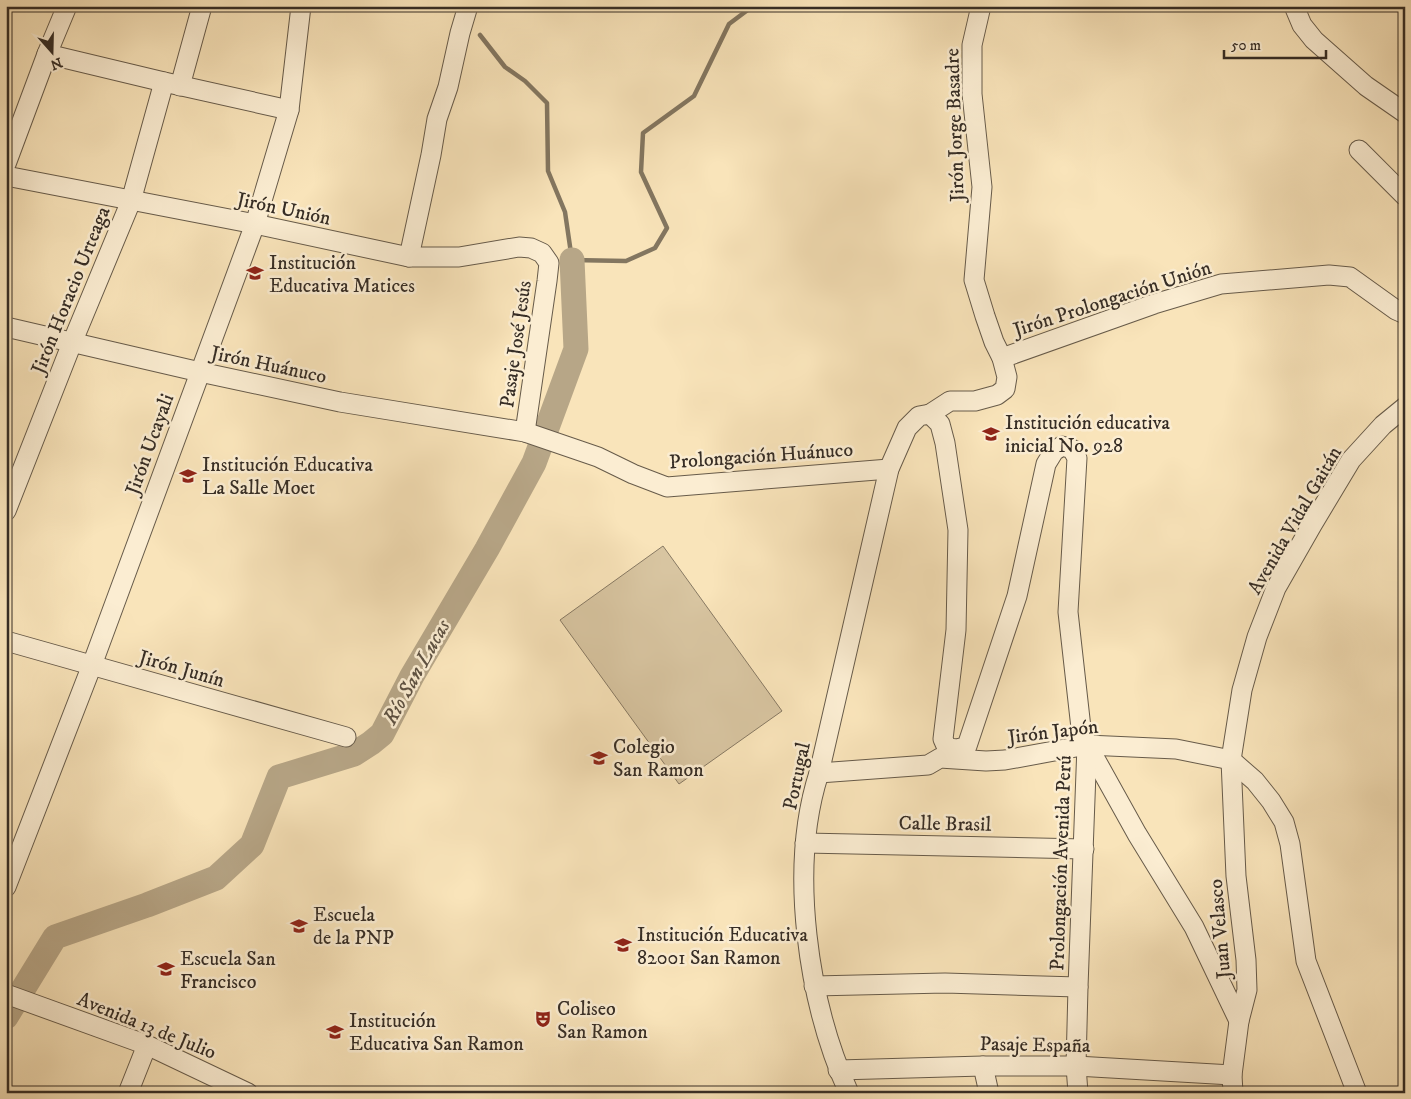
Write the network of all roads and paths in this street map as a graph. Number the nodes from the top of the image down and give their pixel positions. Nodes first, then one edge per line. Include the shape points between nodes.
1 (67, 6) edge
2 (202, 6) edge
3 (301, 6) edge
4 (452, 6) edge
5 (468, 6) edge
6 (981, 6) edge
7 (1294, 6) edge
8 (460, 33) junction
9 (47, 54) junction
10 (172, 84) junction
11 (288, 110) junction
12 (1405, 113) edge
13 (1359, 150) dead end
14 (6, 164) edge
15 (6, 176) edge
16 (1402, 187) edge
17 (131, 200) junction
18 (255, 224) junction
19 (409, 257) junction
20 (549, 263) joint
21 (1405, 314) edge
22 (6, 327) edge
23 (72, 343) junction
24 (1002, 358) junction
25 (200, 372) junction
26 (1405, 407) edge
27 (930, 414) junction
28 (536, 436) junction
29 (889, 469) junction
30 (6, 511) edge
31 (6, 641) edge
32 (92, 665) junction
33 (346, 737) dead end
34 (1087, 745) junction
35 (944, 753) junction
36 (1231, 760) junction
37 (819, 773) junction
38 (805, 843) junction
39 (1084, 849) junction
40 (6, 887) edge
41 (814, 986) junction
42 (1078, 987) junction
43 (6, 994) edge
44 (1239, 1021) junction
45 (147, 1045) junction
46 (983, 1066) junction
47 (1076, 1066) junction
48 (838, 1070) junction
49 (1232, 1084) edge
50 (128, 1093) edge
51 (248, 1093) edge
52 (849, 1093) edge
53 (989, 1093) edge
54 (1078, 1093) edge
55 (1358, 1093) edge

1 - 9 street
2 - 10 street, Jirón Horacio Urteaga
3 - 11 street, Jirón Ucayali
4 - 8 street
5 - 8 street
6 - 24 street, Jirón Jorge Basadre via 972,45 972,94 982,187 974,280
7 - 12 street via 1302,25 1314,40 1366,86
8 - 19 street via 437,119
9 - 10 street
9 - 14 street
10 - 11 street
10 - 17 street, Jirón Horacio Urteaga
11 - 18 street, Jirón Ucayali
13 - 16 street
15 - 17 street, Jirón Unión
17 - 18 street, Jirón Unión
17 - 23 street, Jirón Horacio Urteaga
18 - 19 street, Jirón Unión
18 - 25 street, Jirón Ucayali
19 - 20 street, Jirón Unión via 459,257 519,247 542,253
20 - 28 street, Pasaje José Jesús
21 - 24 street, Jirón Prolongación Unión via 1350,277 1329,275 1222,284 1154,304
22 - 23 street, Jirón Huánuco
23 - 25 street, Jirón Huánuco
23 - 30 street, Jirón Horacio Urteaga
24 - 27 street, Jirón Jorge Basadre via 1007,377 1005,389 997,396 950,401
25 - 28 street, Jirón Huánuco via 340,402
25 - 32 street, Jirón Ucayali
26 - 36 street, Avenida Vidal Gaitán via 1383,425 1351,460 1276,588 1257,637 1242,690
27 - 29 street, Portugal via 919,416 907,428
27 - 35 street via 940,424 945,443 958,530 956,630 942,739
28 - 29 street, Prolongación Huánuco via 598,457 667,487
29 - 37 street, Portugal
31 - 32 street, Jirón Junín
32 - 33 street, Jirón Junín
32 - 40 street, Jirón Ucayali
34 - 35 street, Jirón Japón via 1005,760 986,761
34 - 35 street, Prolongación Avenida Perú via 1081,728 1068,612 1077,458 1072,449 1062,446 1054,451 1046,464 1017,596 967,746
34 - 36 street, Jirón Japón via 1176,749
34 - 39 street, Prolongación Avenida Perú
34 - 44 street via 1194,927
35 - 37 street, Jirón Japón via 928,766
36 - 44 street, Juan Velasco via 1236,876 1247,990
36 - 55 street via 1255,781 1284,822 1306,961
37 - 38 street, Portugal
38 - 39 street, Calle Brasil
38 - 41 street, Portugal via 804,907
39 - 42 street, Prolongación Avenida Perú
41 - 42 street
41 - 48 street, Portugal
42 - 47 street, Prolongación Avenida Perú
43 - 45 street, Avenida 13 de Julio
44 - 49 street, Juan Velasco
45 - 50 street
45 - 51 street, Avenida 13 de Julio
46 - 47 street, Pasaje España
46 - 48 street, Pasaje España
46 - 53 street
47 - 49 street, Pasaje España
47 - 54 street, Prolongación Avenida Perú
48 - 52 street, Portugal

